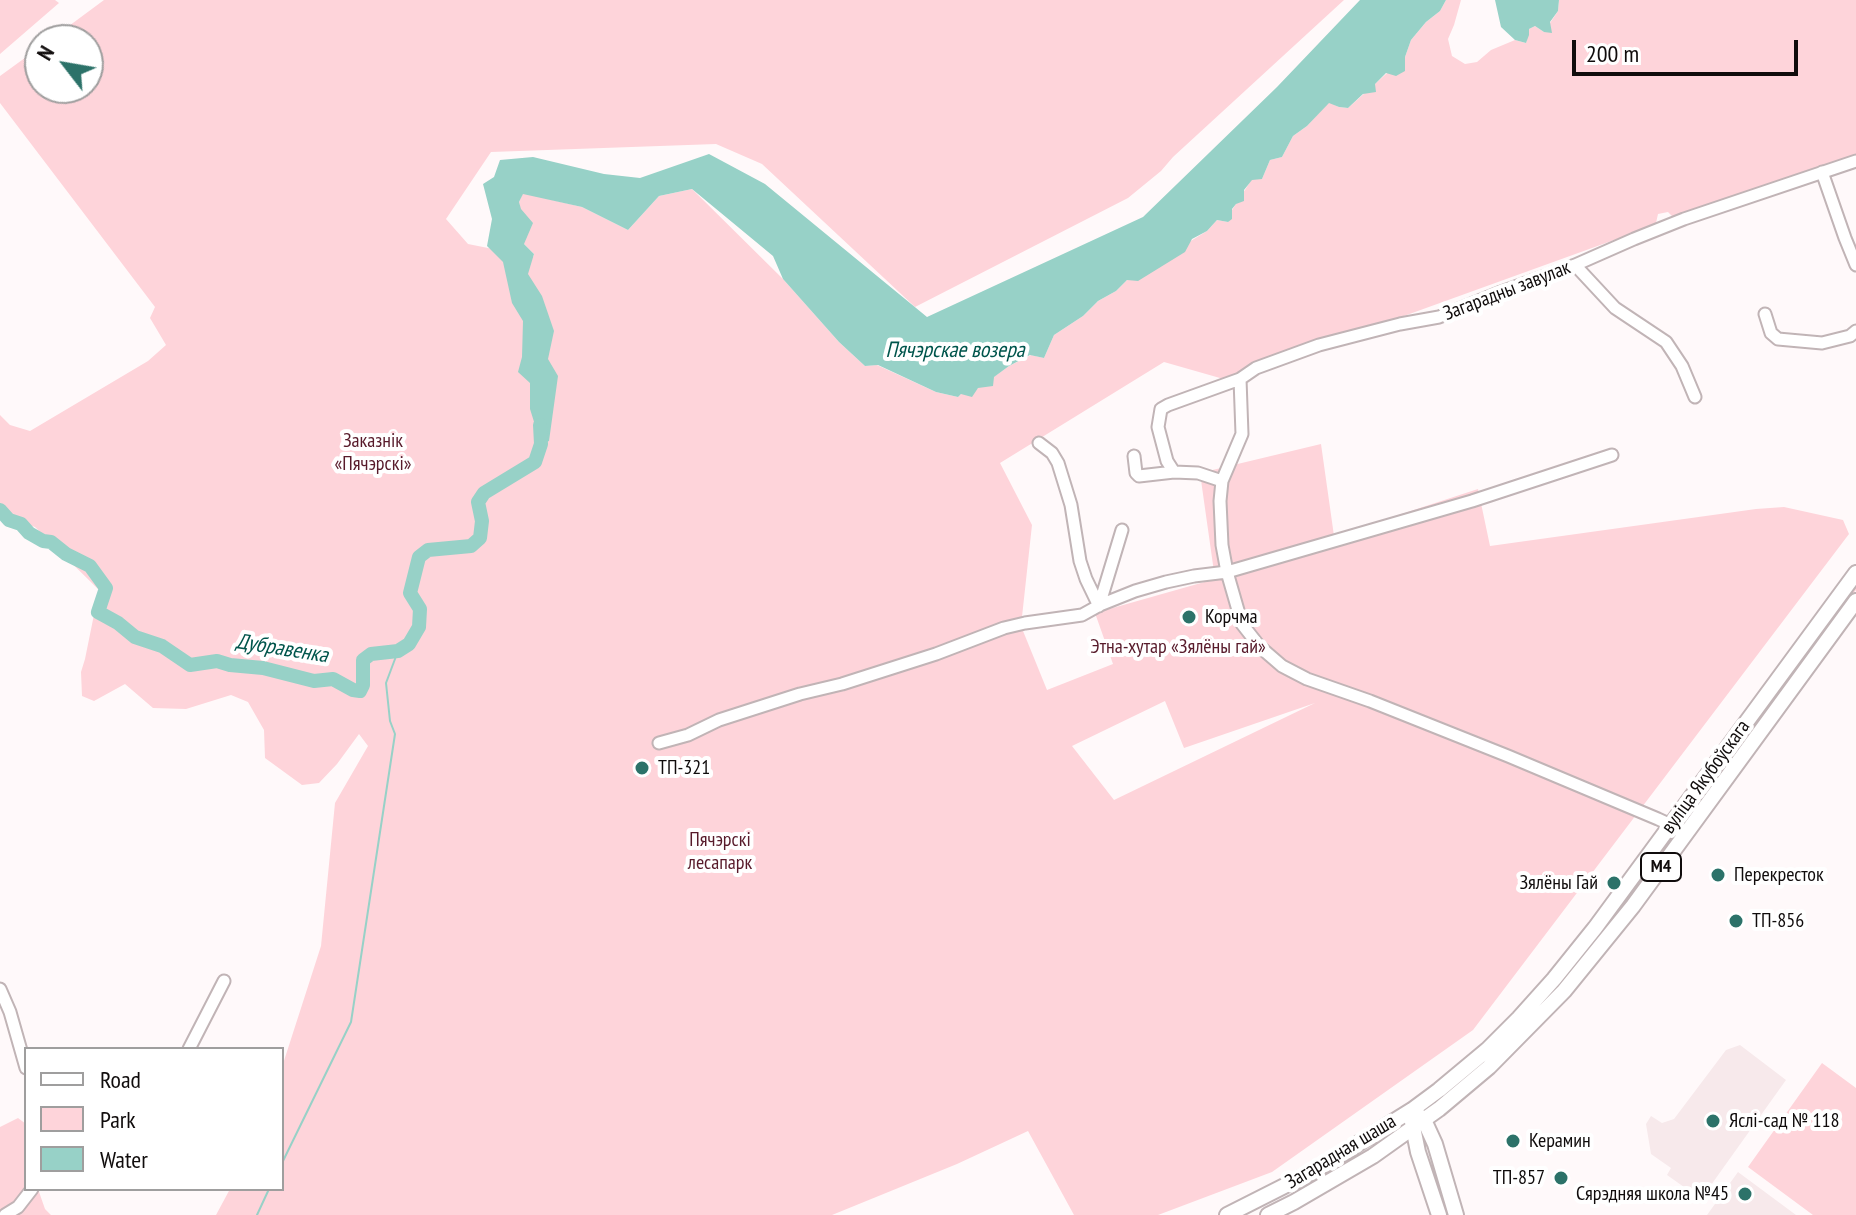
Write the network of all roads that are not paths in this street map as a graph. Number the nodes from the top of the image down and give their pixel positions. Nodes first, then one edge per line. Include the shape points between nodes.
1 (1856, 161) edge
2 (1822, 172) junction
3 (1575, 265) junction
4 (1856, 265) edge
5 (1765, 314) dead end
6 (1856, 331) edge
7 (1240, 379) junction
8 (1695, 397) dead end
9 (1039, 443) dead end
10 (1612, 455) dead end
11 (1134, 456) dead end
12 (1174, 472) junction
13 (1222, 481) junction
14 (1122, 530) dead end
15 (1227, 572) junction
16 (1856, 573) edge
17 (1856, 601) edge
18 (1099, 606) junction
19 (659, 743) dead end
20 (1671, 825) junction
21 (1684, 835) junction
22 (224, 981) dead end
23 (0, 989) edge
24 (190, 1047) edge
25 (24, 1061) edge
26 (1412, 1110) junction
27 (1418, 1124) junction
28 (30, 1191) edge
29 (5, 1215) edge
30 (1227, 1215) edge
31 (1268, 1215) edge
32 (1439, 1215) edge
33 (1456, 1215) edge

1 - 2 street, Загарадны завулак
2 - 3 street, Загарадны завулак via 1684,219
2 - 4 street
3 - 7 street, Загарадны завулак via 1439,317 1319,345
3 - 8 street via 1615,308 1666,342
5 - 6 street via 1778,339 1822,343
7 - 12 street, Загарадны завулак via 1161,409 1158,427
7 - 13 street via 1242,434
9 - 18 street via 1058,463 1080,561
10 - 15 street
11 - 12 street via 1139,476
12 - 13 street
13 - 15 street
14 - 18 street
15 - 18 street via 1166,582
15 - 20 street via 1242,624 1282,666
16 - 20 main road, вуліца Якубоўскага / М4
17 - 21 main road, вуліца Якубоўскага / М4
18 - 19 street via 1082,615 1004,628
20 - 21 street
20 - 26 main road, вуліца Якубоўскага / М4 via 1595,928 1519,1018
21 - 27 main road, вуліца Якубоўскага / М4 via 1564,991 1489,1067
22 - 24 street
23 - 25 street
26 - 27 main road
26 - 30 main road, Загарадная шаша / М4 via 1314,1171
27 - 31 main road, Загарадная шаша / М4 via 1373,1156
27 - 32 main road
27 - 33 main road via 1435,1144
28 - 29 street

